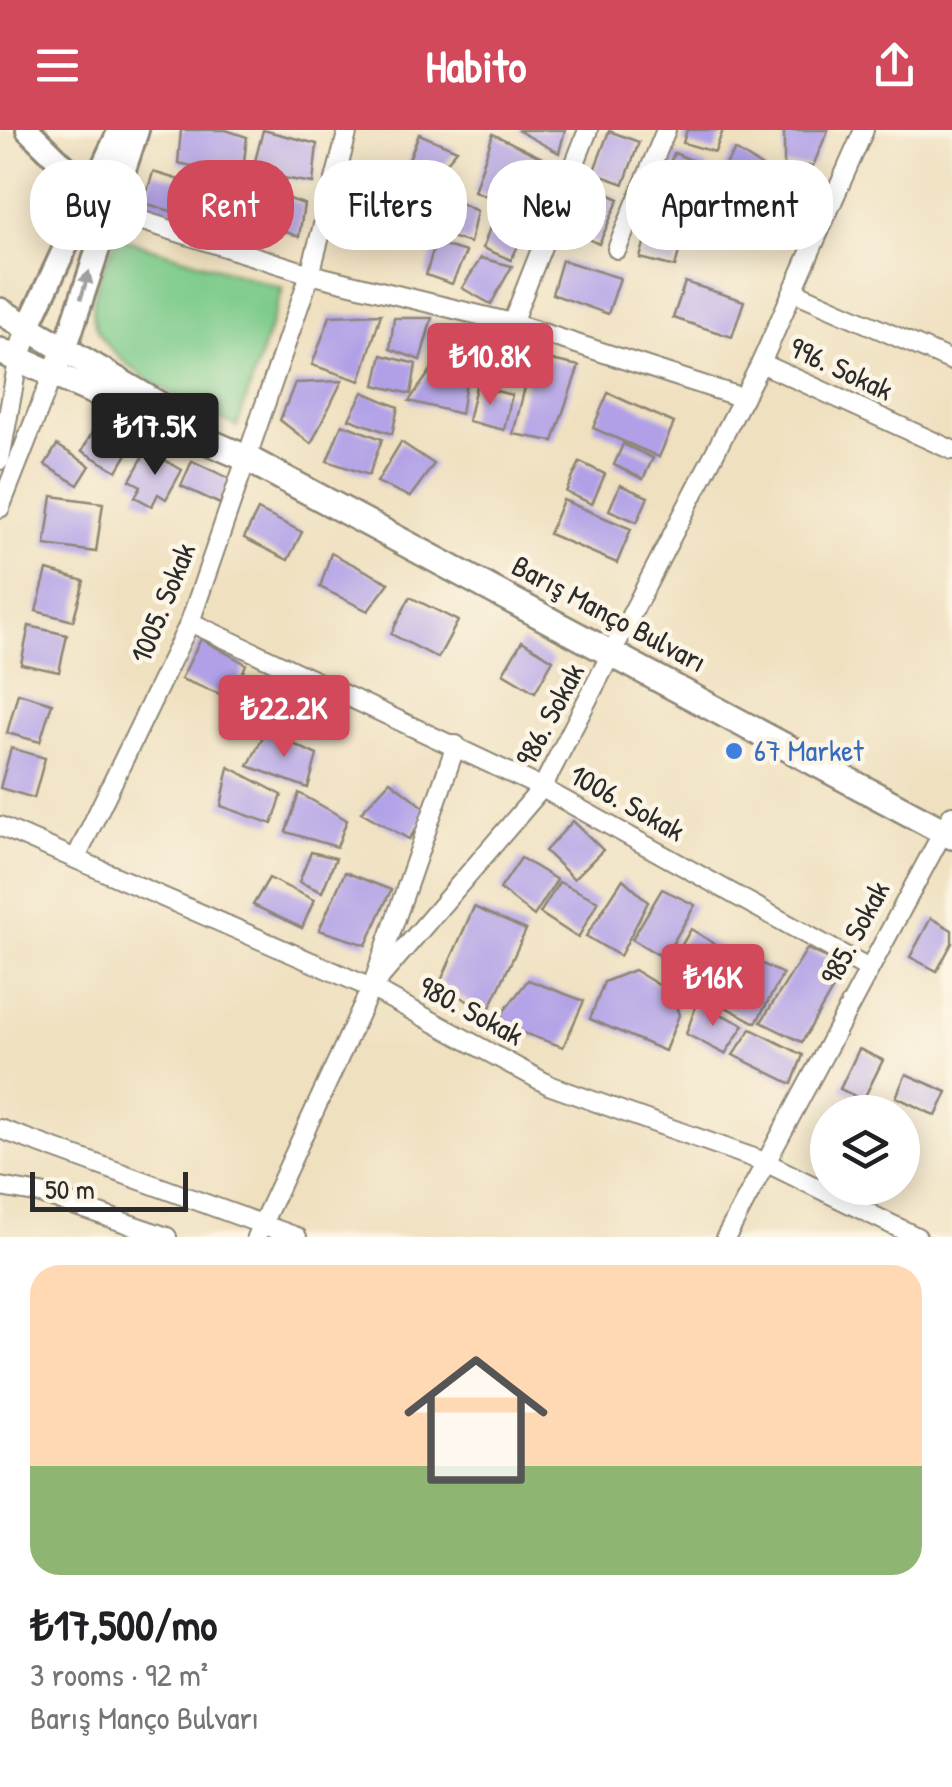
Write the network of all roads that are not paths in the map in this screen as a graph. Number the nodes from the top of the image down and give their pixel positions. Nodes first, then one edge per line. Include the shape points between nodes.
1 (28, 130) edge
2 (348, 130) edge
3 (588, 130) edge
4 (666, 130) edge
5 (864, 130) edge
6 (122, 133) edge
7 (58, 160) edge
8 (107, 160) edge
9 (117, 160) edge
10 (147, 222) edge
11 (617, 248) dead end
12 (63, 250) edge
13 (96, 250) edge
14 (310, 274) junction
15 (794, 292) junction
16 (0, 311) edge
17 (512, 323) junction
18 (29, 325) junction
19 (66, 346) junction
20 (9, 356) edge
21 (952, 361) edge
22 (761, 363) junction
23 (52, 376) junction
24 (742, 398) junction
25 (952, 450) edge
26 (240, 455) junction
27 (0, 460) edge
28 (1, 497) edge
29 (190, 622) junction
30 (614, 653) junction
31 (456, 745) junction
32 (542, 788) junction
33 (0, 826) edge
34 (948, 827) edge
35 (76, 858) junction
36 (867, 968) junction
37 (371, 988) junction
38 (0, 1129) edge
39 (765, 1162) junction
40 (0, 1186) edge
41 (259, 1230) edge
42 (167, 1237) edge
43 (297, 1237) edge
44 (726, 1237) edge
45 (918, 1237) edge

1 - 7 street
2 - 14 street, 1005. Sokak
3 - 17 street
4 - 11 street
5 - 15 street, 986. Sokak
6 - 8 street
6 - 9 street
10 - 14 street
12 - 18 street
19 -> 13 street
14 - 17 street
14 - 26 street, 1005. Sokak
15 - 21 street
15 - 22 street, 986. Sokak
16 - 18 main road, Barış Manço Bulvarı
17 - 24 street
18 - 19 main road, Barış Manço Bulvarı
18 - 20 street
19 - 23 street
19 - 26 main road, Barış Manço Bulvarı
20 - 23 main road, Barış Manço Bulvarı
20 - 27 street
22 - 24 street, 986. Sokak
22 - 25 street, 996. Sokak
23 - 26 main road, Barış Manço Bulvarı
23 - 28 street
24 - 30 street, 986. Sokak
26 - 29 street, 1005. Sokak
26 - 30 main road, Barış Manço Bulvarı
29 - 31 street, 1006. Sokak
29 - 35 street, 1005. Sokak
30 - 32 street, 986. Sokak
30 - 34 main road, Barış Manço Bulvarı
31 - 32 street, 1006. Sokak
31 - 37 street
32 - 36 street, 1006. Sokak
32 - 37 street, 986. Sokak
33 - 35 street, 980. Sokak
34 - 36 street, 985. Sokak
35 - 37 street, 980. Sokak
36 - 39 street, 985. Sokak
37 - 39 street, 980. Sokak via 551,1086
37 - 41 street, 986. Sokak
38 - 41 street
39 - 44 street, 985. Sokak
39 - 45 street, 980. Sokak
40 - 42 street
41 - 43 street

